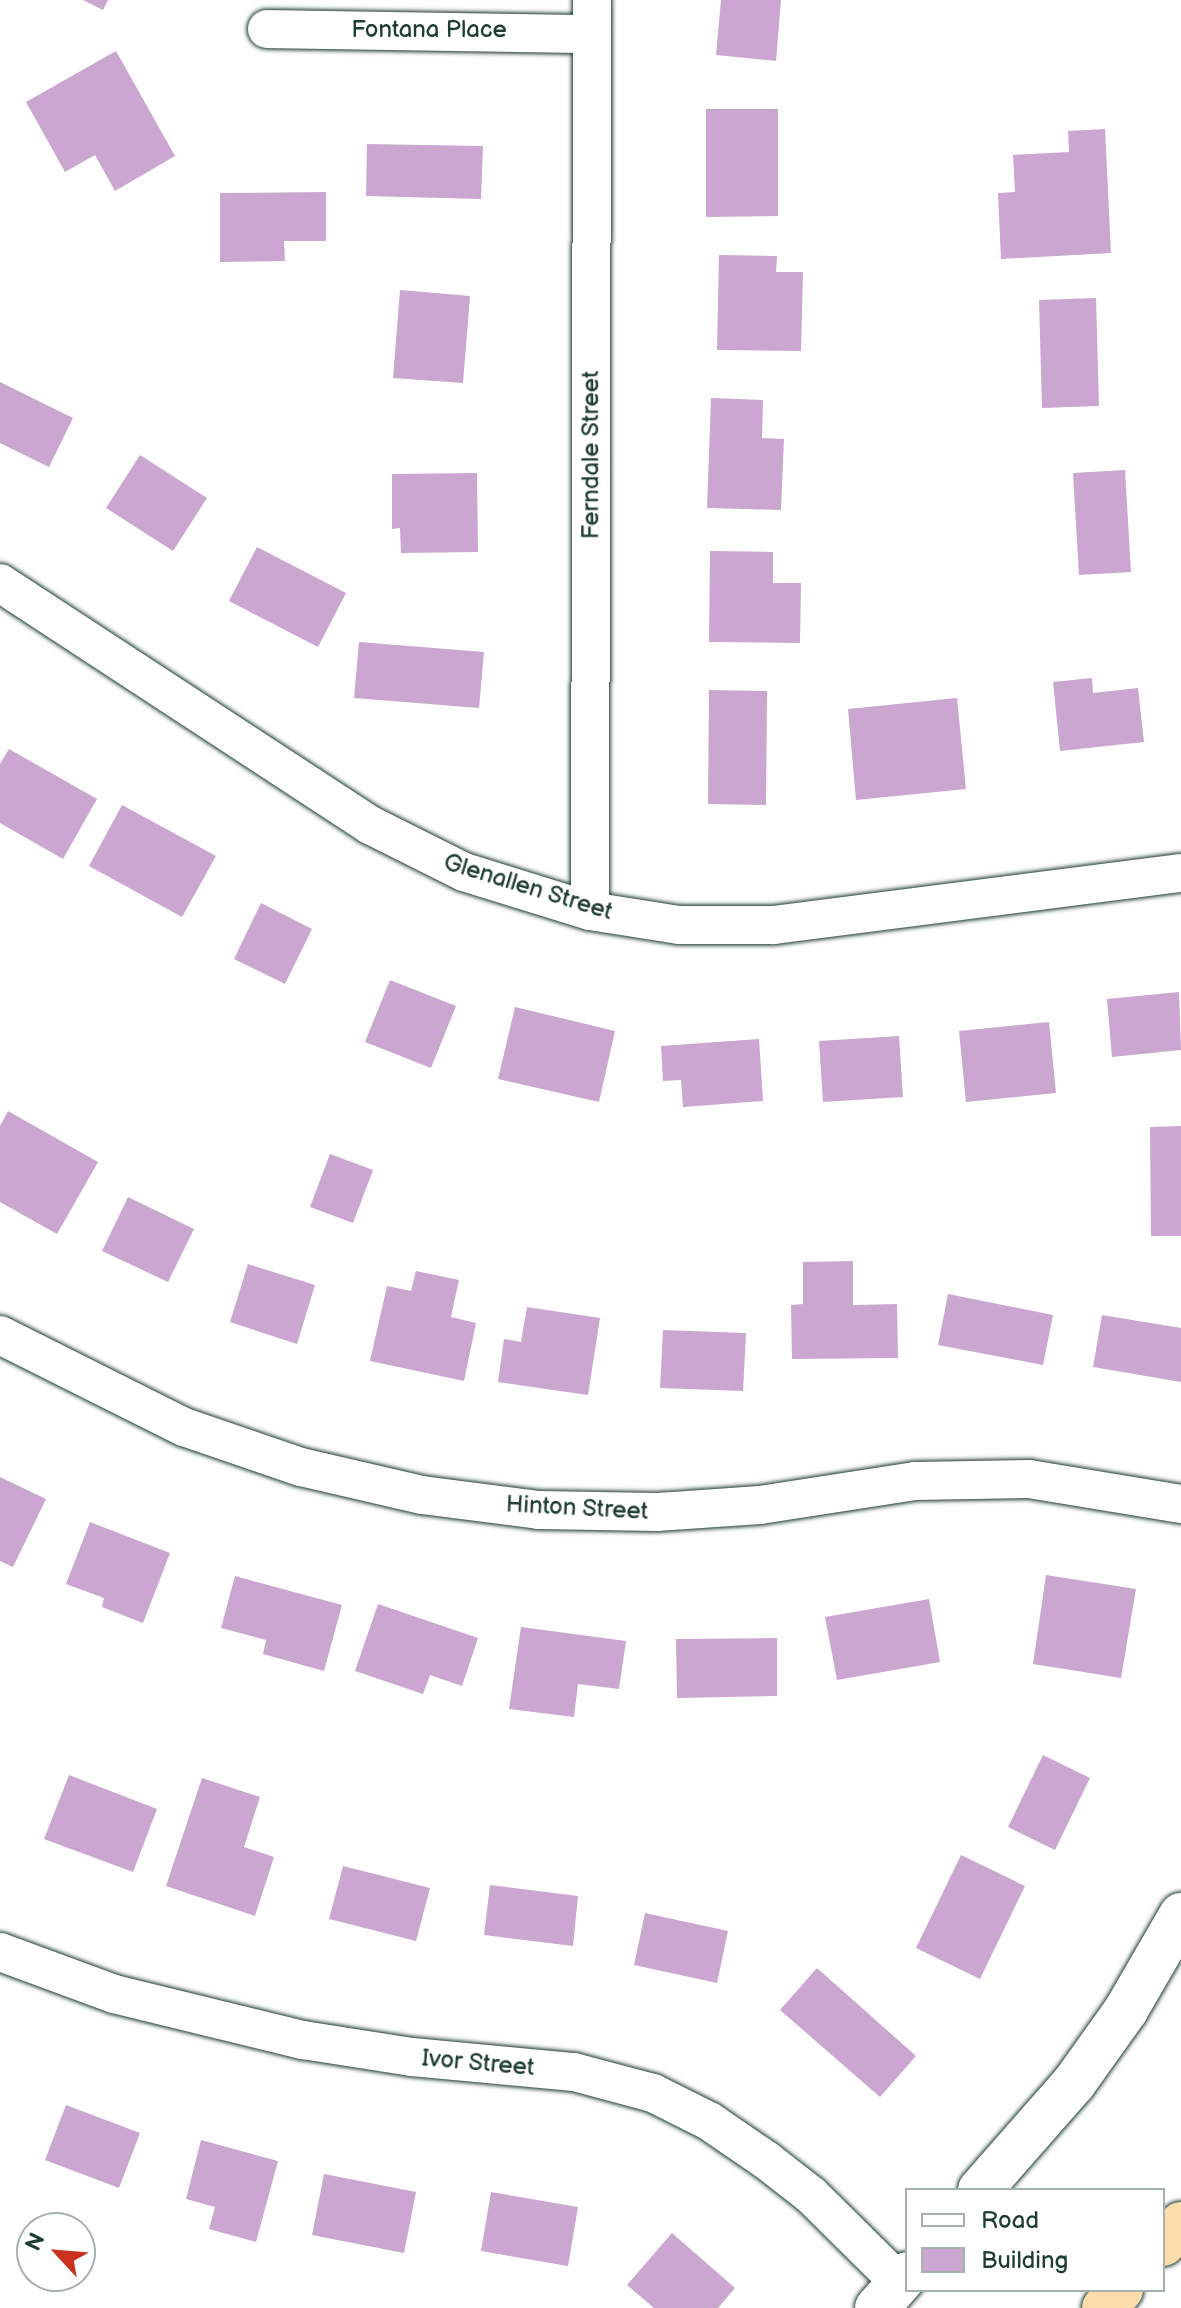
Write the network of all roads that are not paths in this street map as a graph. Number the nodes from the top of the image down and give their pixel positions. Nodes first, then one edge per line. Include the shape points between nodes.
1 (592, 17) edge
2 (267, 29) dead end
3 (0, 583) edge
4 (1181, 873) edge
5 (590, 911) junction
6 (0, 1335) edge
7 (1181, 1504) edge
8 (1181, 1915) edge
9 (0, 1952) edge
10 (982, 2188) edge
11 (1181, 2224) edge
12 (1165, 2242) edge
13 (895, 2288) edge
14 (1119, 2292) edge
15 (1104, 2308) edge

1 - 2 street, Fontana Place
1 - 5 street, Ferndale Street
3 - 5 street, Glenallen Street via 370,825 464,872
4 - 5 street, Glenallen Street via 774,925 679,925
6 - 7 street, Hinton Street via 184,1427 301,1467 422,1495 539,1510 657,1512 760,1505 915,1481 1029,1479
8 - 10 street via 1126,2010 1074,2083
9 - 13 street, Ivor Street via 114,1994 276,2035 412,2057 574,2072 653,2093 709,2121 811,2195
11 - 12 highway
14 - 15 highway

